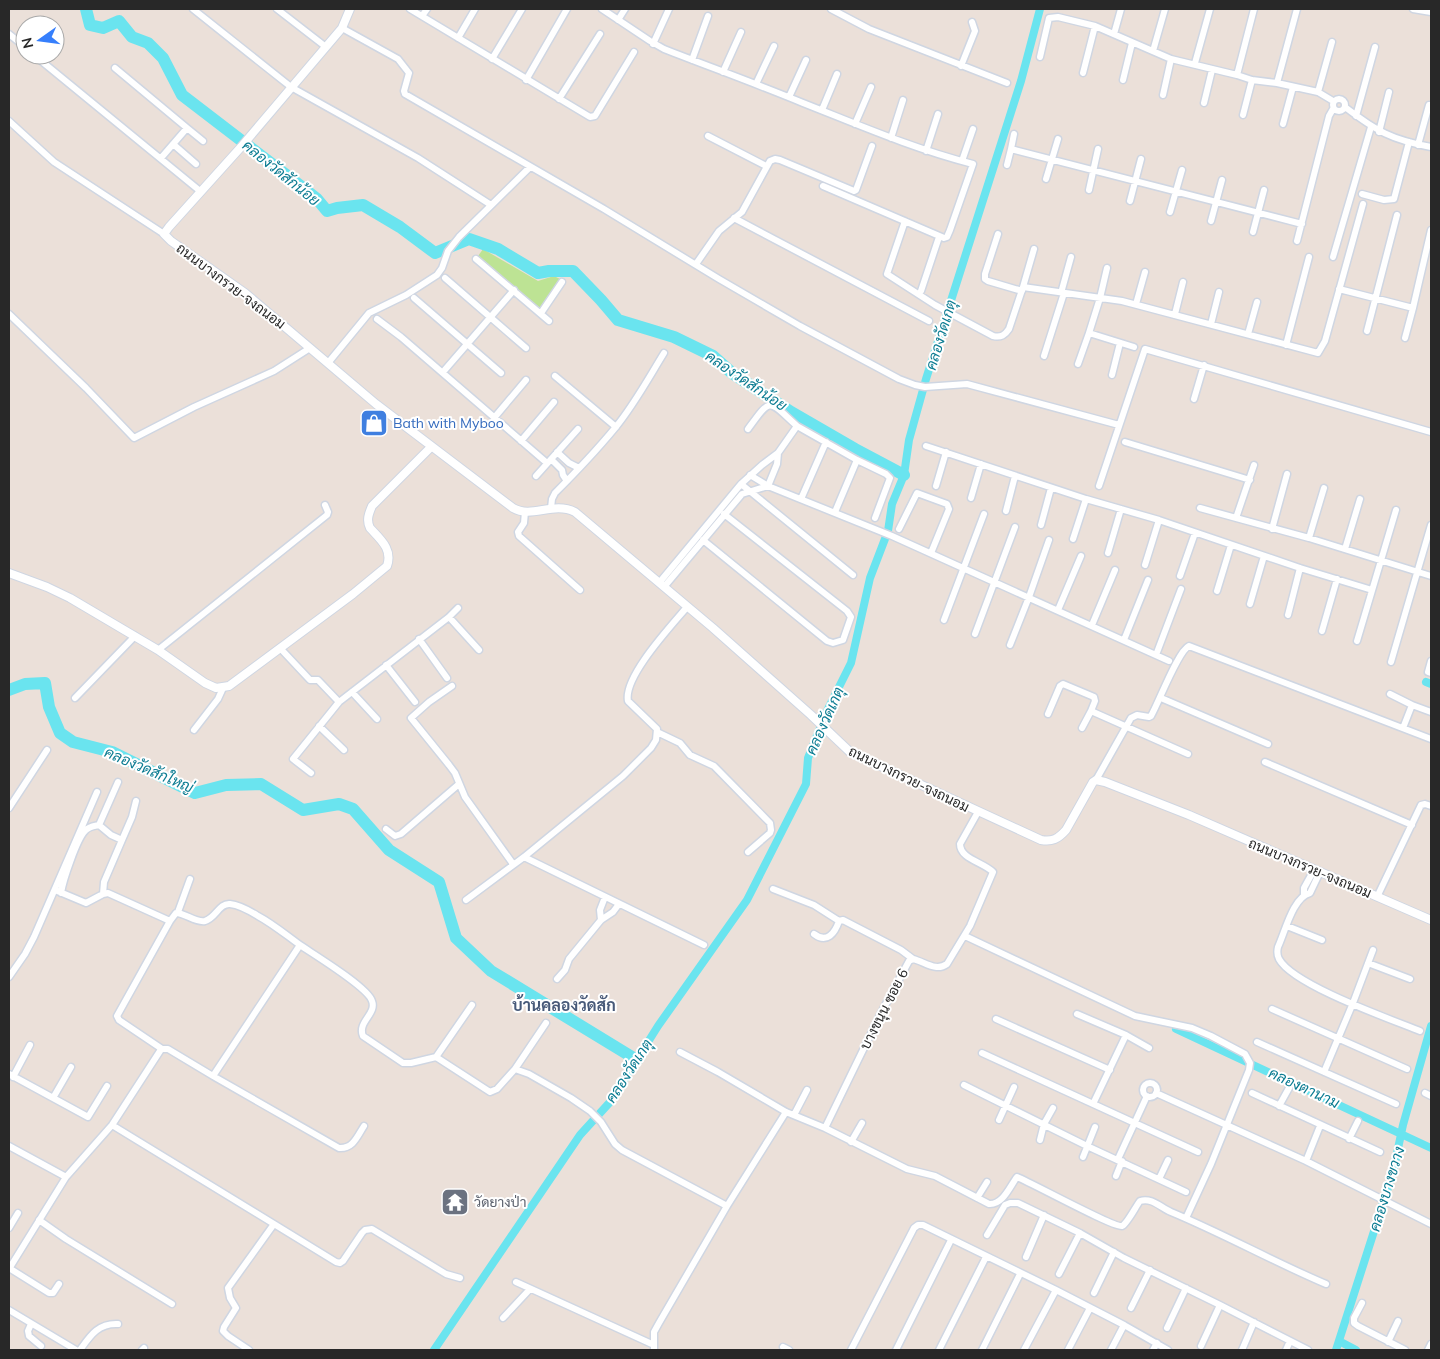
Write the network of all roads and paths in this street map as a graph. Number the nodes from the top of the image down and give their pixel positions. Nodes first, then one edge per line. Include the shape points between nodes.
1 (193, 9) edge
2 (277, 9) edge
3 (350, 9) edge
4 (410, 9) edge
5 (427, 9) edge
6 (475, 9) edge
7 (522, 9) edge
8 (567, 9) edge
9 (602, 9) edge
10 (625, 9) edge
11 (669, 9) edge
12 (831, 9) edge
13 (1121, 9) edge
14 (1164, 9) edge
15 (1210, 9) edge
16 (1254, 9) edge
17 (1296, 9) edge
18 (1413, 9) edge
19 (1431, 12) edge
20 (422, 16) junction
21 (708, 16) dead end
22 (618, 20) junction
23 (972, 22) dead end
24 (1095, 26) junction
25 (342, 28) junction
26 (741, 32) dead end
27 (600, 34) dead end
28 (1114, 34) junction
29 (458, 38) junction
30 (1332, 42) dead end
31 (1132, 43) junction
32 (653, 44) junction
33 (774, 46) dead end
34 (326, 47) junction
35 (1375, 47) dead end
36 (1153, 51) junction
37 (634, 52) dead end
38 (1040, 57) dead end
39 (492, 59) junction
40 (1171, 59) junction
41 (692, 60) junction
42 (806, 60) dead end
43 (1195, 63) junction
44 (46, 65) edge
45 (961, 66) junction
46 (115, 68) dead end
47 (1212, 70) junction
48 (723, 72) junction
49 (1083, 73) dead end
50 (837, 74) dead end
51 (1237, 75) junction
52 (526, 80) junction
53 (1123, 80) dead end
54 (1252, 80) junction
55 (1007, 83) dead end
56 (1277, 83) junction
57 (756, 84) junction
58 (291, 87) junction
59 (871, 87) dead end
60 (1293, 88) junction
61 (1318, 92) junction
62 (1389, 92) dead end
63 (1163, 95) dead end
64 (789, 97) junction
65 (559, 99) junction
66 (903, 100) dead end
67 (1333, 101) junction
68 (1204, 103) dead end
69 (1429, 105) dead end
70 (1345, 107) junction
71 (1333, 109) junction
72 (822, 110) junction
73 (938, 114) dead end
74 (1243, 115) dead end
75 (1356, 116) junction
76 (9, 121) edge
77 (855, 124) junction
78 (1283, 124) dead end
79 (1371, 127) junction
80 (187, 128) junction
81 (973, 129) dead end
82 (1378, 132) junction
83 (1014, 134) dead end
84 (708, 136) dead end
85 (891, 138) junction
86 (1058, 139) dead end
87 (203, 141) dead end
88 (1409, 142) junction
89 (173, 144) junction
90 (1418, 145) junction
91 (872, 146) dead end
92 (1431, 147) edge
93 (1011, 149) junction
94 (1098, 149) dead end
95 (926, 151) junction
96 (161, 158) junction
97 (1141, 159) dead end
98 (1052, 160) junction
99 (962, 161) junction
100 (196, 164) dead end
101 (1007, 165) dead end
102 (766, 166) junction
103 (530, 167) junction
104 (1095, 170) junction
105 (1182, 170) dead end
106 (1046, 179) dead end
107 (1222, 180) dead end
108 (1135, 181) junction
109 (823, 186) dead end
110 (1090, 190) dead end
111 (1264, 190) dead end
112 (200, 191) junction
113 (1176, 192) junction
114 (1362, 194) dead end
115 (1130, 201) dead end
116 (1217, 202) junction
117 (1363, 204) dead end
118 (491, 205) junction
119 (1170, 212) dead end
120 (1257, 212) junction
121 (1397, 215) dead end
122 (734, 218) junction
123 (905, 220) junction
124 (1211, 221) dead end
125 (1302, 224) junction
126 (1431, 230) edge
127 (1253, 232) dead end
128 (164, 234) junction
129 (998, 234) dead end
130 (939, 237) junction
131 (1297, 241) dead end
132 (1034, 249) dead end
133 (1070, 257) dead end
134 (1309, 257) dead end
135 (1334, 257) dead end
136 (476, 259) dead end
137 (696, 264) junction
138 (1107, 268) dead end
139 (1145, 272) dead end
140 (445, 278) dead end
141 (562, 282) dead end
142 (1182, 282) dead end
143 (1023, 289) junction
144 (1339, 289) junction
145 (514, 290) junction
146 (921, 290) dead end
147 (1219, 292) dead end
148 (1063, 293) junction
149 (414, 298) dead end
150 (1100, 298) junction
151 (1374, 298) junction
152 (1257, 302) dead end
153 (1136, 304) junction
154 (1413, 308) junction
155 (541, 313) junction
156 (9, 314) edge
157 (1175, 314) junction
158 (491, 318) junction
159 (377, 319) dead end
160 (549, 321) dead end
161 (929, 321) dead end
162 (1211, 324) junction
163 (1367, 332) dead end
164 (1089, 333) junction
165 (1248, 334) junction
166 (1405, 338) dead end
167 (1120, 343) junction
168 (468, 344) junction
169 (1286, 345) junction
170 (1134, 347) dead end
171 (310, 348) junction
172 (526, 348) dead end
173 (664, 353) dead end
174 (1044, 356) dead end
175 (328, 363) junction
176 (1078, 364) dead end
177 (1204, 365) junction
178 (443, 372) junction
179 (502, 373) dead end
180 (1112, 375) dead end
181 (555, 376) dead end
182 (526, 380) dead end
183 (1194, 398) dead end
184 (554, 402) dead end
185 (494, 418) junction
186 (1119, 425) junction
187 (797, 426) junction
188 (616, 427) junction
189 (578, 429) dead end
190 (748, 429) dead end
191 (1431, 432) edge
192 (521, 441) junction
193 (826, 442) junction
194 (1125, 442) dead end
195 (926, 446) dead end
196 (431, 447) junction
197 (557, 452) junction
198 (946, 452) junction
199 (778, 453) junction
200 (858, 460) junction
201 (549, 461) junction
202 (569, 463) junction
203 (981, 464) junction
204 (1254, 465) dead end
205 (579, 468) junction
206 (562, 470) junction
207 (1287, 474) dead end
208 (750, 475) junction
209 (536, 476) dead end
210 (1015, 476) junction
211 (1250, 480) junction
212 (567, 481) junction
213 (741, 484) junction
214 (768, 486) junction
215 (936, 486) dead end
216 (1099, 486) dead end
217 (1051, 488) junction
218 (1324, 488) dead end
219 (748, 491) junction
220 (971, 498) dead end
221 (801, 499) junction
222 (1086, 499) junction
223 (1360, 499) dead end
224 (325, 505) dead end
225 (551, 508) junction
226 (1200, 508) dead end
227 (1121, 509) junction
228 (1396, 510) dead end
229 (1006, 511) dead end
230 (525, 512) junction
231 (836, 512) junction
232 (984, 514) dead end
233 (720, 516) junction
234 (875, 518) dead end
235 (1236, 518) junction
236 (1159, 520) junction
237 (1041, 525) dead end
238 (1431, 525) edge
239 (1015, 527) dead end
240 (899, 528) dead end
241 (1272, 529) junction
242 (1195, 533) junction
243 (1309, 538) junction
244 (1073, 539) dead end
245 (1049, 540) dead end
246 (699, 542) junction
247 (1231, 545) junction
248 (1345, 549) junction
249 (931, 553) junction
250 (1108, 553) dead end
251 (1081, 556) dead end
252 (1264, 556) junction
253 (1381, 560) junction
254 (1145, 565) dead end
255 (963, 567) junction
256 (1300, 568) junction
257 (1115, 570) dead end
258 (1417, 572) junction
259 (9, 573) edge
260 (853, 575) dead end
261 (1180, 576) dead end
262 (1431, 576) edge
263 (1337, 579) junction
264 (1148, 580) dead end
265 (994, 581) junction
266 (662, 585) junction
267 (1181, 589) dead end
268 (580, 590) dead end
269 (1372, 590) junction
270 (1218, 591) dead end
271 (1029, 597) junction
272 (1250, 604) dead end
273 (687, 607) junction
274 (458, 608) dead end
275 (1058, 610) junction
276 (1288, 616) dead end
277 (449, 617) junction
278 (944, 620) dead end
279 (1092, 625) junction
280 (1322, 631) dead end
281 (975, 634) dead end
282 (135, 636) junction
283 (419, 640) junction
284 (1124, 640) junction
285 (1358, 641) dead end
286 (1010, 645) dead end
287 (280, 648) junction
288 (158, 650) junction
289 (479, 650) dead end
290 (1156, 655) junction
291 (1170, 661) dead end
292 (1431, 661) edge
293 (1391, 662) dead end
294 (386, 665) junction
295 (1431, 673) edge
296 (447, 678) dead end
297 (452, 686) dead end
298 (223, 688) junction
299 (352, 692) junction
300 (1390, 694) dead end
301 (75, 698) dead end
302 (1161, 698) junction
303 (339, 702) junction
304 (415, 702) dead end
305 (1412, 705) junction
306 (1091, 711) junction
307 (1431, 712) edge
308 (1048, 714) dead end
309 (377, 719) dead end
310 (319, 726) junction
311 (1126, 727) junction
312 (1082, 728) dead end
313 (1404, 728) junction
314 (194, 730) dead end
315 (658, 732) junction
316 (1431, 739) edge
317 (1268, 744) dead end
318 (47, 750) dead end
319 (344, 750) dead end
320 (1188, 754) dead end
321 (1265, 762) dead end
322 (312, 773) dead end
323 (1096, 780) junction
324 (118, 782) dead end
325 (459, 784) junction
326 (97, 792) dead end
327 (136, 801) dead end
328 (1431, 806) edge
329 (9, 808) edge
330 (978, 812) junction
331 (99, 825) junction
332 (1412, 825) junction
333 (386, 829) dead end
334 (122, 840) junction
335 (748, 852) dead end
336 (524, 857) junction
337 (513, 864) junction
338 (1317, 871) junction
339 (190, 879) dead end
340 (773, 889) dead end
341 (58, 891) junction
342 (103, 894) junction
343 (1377, 896) junction
344 (605, 897) junction
345 (466, 900) dead end
346 (619, 904) junction
347 (178, 912) junction
348 (602, 920) junction
349 (839, 920) junction
350 (1431, 920) edge
351 (170, 921) junction
352 (1287, 926) junction
353 (814, 934) dead end
354 (964, 936) junction
355 (1322, 940) dead end
356 (300, 945) junction
357 (704, 945) dead end
358 (1373, 950) dead end
359 (913, 959) junction
360 (1368, 963) junction
361 (9, 978) edge
362 (1410, 979) dead end
363 (557, 980) dead end
364 (1353, 1003) junction
365 (472, 1005) dead end
366 (1272, 1009) dead end
367 (1077, 1014) dead end
368 (996, 1019) dead end
369 (546, 1023) dead end
370 (1420, 1031) dead end
371 (1126, 1035) junction
372 (1338, 1039) junction
373 (1257, 1042) dead end
374 (30, 1045) dead end
375 (1149, 1048) dead end
376 (162, 1049) junction
377 (680, 1052) dead end
378 (982, 1053) dead end
379 (436, 1057) junction
380 (71, 1067) dead end
381 (515, 1069) junction
382 (1407, 1069) dead end
383 (1110, 1070) junction
384 (1324, 1072) junction
385 (11, 1076) edge
386 (213, 1076) junction
387 (107, 1086) dead end
388 (964, 1086) dead end
389 (1014, 1087) dead end
390 (1289, 1088) dead end
391 (807, 1090) dead end
392 (1156, 1093) junction
393 (1252, 1093) dead end
394 (1147, 1096) junction
395 (53, 1098) junction
396 (1093, 1104) junction
397 (1396, 1104) dead end
398 (1004, 1105) junction
399 (1279, 1106) junction
400 (1053, 1108) dead end
401 (786, 1112) junction
402 (794, 1115) junction
403 (999, 1120) dead end
404 (1358, 1121) dead end
405 (1134, 1122) junction
406 (862, 1123) dead end
407 (1044, 1124) junction
408 (112, 1125) junction
409 (1226, 1125) junction
410 (364, 1126) dead end
411 (1320, 1126) junction
412 (1095, 1127) dead end
413 (825, 1128) junction
414 (1349, 1139) junction
415 (1040, 1140) dead end
416 (851, 1142) junction
417 (9, 1146) edge
418 (1087, 1146) junction
419 (1198, 1152) dead end
420 (1380, 1152) dead end
421 (1083, 1157) dead end
422 (1120, 1160) junction
423 (1168, 1160) dead end
424 (1306, 1161) junction
425 (1116, 1176) dead end
426 (66, 1177) junction
427 (1159, 1179) junction
428 (987, 1182) dead end
429 (1186, 1192) dead end
430 (976, 1198) junction
431 (727, 1206) junction
432 (18, 1213) dead end
433 (1044, 1215) junction
434 (1186, 1218) junction
435 (39, 1220) junction
436 (274, 1224) junction
437 (1431, 1224) edge
438 (9, 1228) edge
439 (1080, 1233) junction
440 (987, 1235) dead end
441 (951, 1240) junction
442 (1114, 1252) junction
443 (986, 1257) junction
444 (1026, 1257) dead end
445 (9, 1268) edge
446 (1150, 1270) junction
447 (1020, 1274) junction
448 (1059, 1274) dead end
449 (460, 1278) dead end
450 (516, 1282) dead end
451 (59, 1284) dead end
452 (1326, 1284) dead end
453 (1186, 1288) junction
454 (530, 1289) junction
455 (1056, 1290) junction
456 (1094, 1293) dead end
457 (1362, 1303) dead end
458 (172, 1304) dead end
459 (1220, 1305) junction
460 (1090, 1308) junction
461 (1131, 1308) dead end
462 (9, 1310) edge
463 (503, 1318) dead end
464 (1398, 1321) dead end
465 (1254, 1322) junction
466 (31, 1324) junction
467 (118, 1324) dead end
468 (1124, 1326) junction
469 (1167, 1328) dead end
470 (1290, 1341) junction
471 (1388, 1342) junction
472 (1157, 1343) junction
473 (1431, 1344) edge
474 (41, 1346) dead end
475 (1201, 1346) dead end
476 (239, 1347) edge
477 (654, 1348) edge
478 (76, 1350) edge
479 (80, 1350) edge
480 (250, 1350) edge
481 (851, 1350) edge
482 (896, 1350) edge
483 (939, 1350) edge
484 (982, 1350) edge
485 (1024, 1350) edge
486 (1068, 1350) edge
487 (1111, 1350) edge
488 (1153, 1350) edge
489 (1168, 1350) edge
490 (1242, 1350) edge
491 (1286, 1350) edge
492 (1308, 1350) edge
493 (1404, 1350) edge
494 (1428, 1350) edge

1 - 58 street
2 - 34 street
3 - 25 street, ถนนบางกรวย-จงถนอม
4 - 20 street
5 - 20 street
6 - 29 street
7 - 39 street
8 - 52 street
9 - 22 street
10 - 22 street
11 - 32 street
12 - 45 street via 869,29
13 - 28 street
14 - 36 street
15 - 43 street
16 - 51 street
17 - 56 street
18 - 19 street
20 - 29 street
21 - 41 street
22 - 32 street
23 - 45 street via 975,31
24 - 28 street
24 - 38 street via 1058,17 1049,18
24 - 49 street
25 - 34 street, ถนนบางกรวย-จงถนอม
25 - 103 street via 402,62 409,73 405,94
26 - 48 street
27 - 65 street
28 - 31 street
29 - 39 street
30 - 61 street
31 - 36 street
31 - 53 street
32 - 41 street
33 - 57 street
34 - 58 street, ถนนบางกรวย-จงถนอม
35 - 75 street
36 - 40 street
37 - 65 street via 595,116 590,117
39 - 52 street
40 - 43 street
40 - 63 street
41 - 48 street
42 - 64 street
43 - 47 street
44 - 96 street
45 - 55 street
46 - 80 street
47 - 51 street
47 - 68 street
48 - 57 street
50 - 72 street
51 - 54 street
52 - 65 street
54 - 56 street
54 - 74 street
56 - 60 street
57 - 64 street
58 - 112 street, ถนนบางกรวย-จงถนอม
58 - 118 street via 418,158
59 - 77 street
60 - 61 street
60 - 78 street
61 - 67 street
62 - 82 street
64 - 72 street
66 - 85 street
67 - 70 street via 1342,99
67 - 71 street
69 - 90 street
70 - 71 street via 1339,111
70 - 75 street
71 - 125 street
72 - 77 street
73 - 95 street
75 - 79 street
76 - 128 street via 54,162
77 - 85 street
79 - 82 street
79 - 135 street
80 - 87 street
80 - 89 street
81 - 99 street
82 - 88 street
83 - 93 street
84 - 102 street
85 - 95 street
86 - 98 street
88 - 90 street
88 - 114 street via 1394,199 1384,200
89 - 96 street
89 - 100 street
90 - 92 street
91 - 102 street via 854,191 780,160 770,161
93 - 98 street
93 - 101 street
94 - 104 street
95 - 99 street
96 - 112 street
97 - 108 street
98 - 104 street
98 - 106 street
99 - 130 street via 973,164 947,237
102 - 122 street via 742,212
103 - 118 street
103 - 137 street
104 - 108 street
104 - 110 street
105 - 113 street
107 - 116 street
108 - 113 street
108 - 115 street
109 - 123 street
111 - 120 street
112 - 128 street, ถนนบางกรวย-จงถนอม
113 - 116 street
113 - 119 street
116 - 120 street
116 - 124 street
117 - 144 street
118 - 175 street via 448,250 437,275 370,313
120 - 125 street
120 - 127 street
121 - 151 street
122 - 137 street via 719,231
122 - 161 street
123 - 130 street
123 - 143 street via 887,274 935,305 999,337 1010,329
125 - 131 street
126 - 154 street
128 - 171 street, ถนนบางกรวย-จงถนอม via 245,293
129 - 143 street via 985,279
130 - 146 street
132 - 143 street
133 - 148 street
134 - 169 street
136 - 145 street
137 - 186 street via 800,326 915,386 968,384
138 - 150 street
139 - 153 street
140 - 158 street
141 - 155 street
142 - 157 street
143 - 148 street
144 - 151 street
144 - 169 street via 1321,350 1314,353
145 - 155 street
145 - 158 street
147 - 162 street
148 - 150 street
148 - 174 street
149 - 168 street
150 - 153 street
150 - 164 street
151 - 154 street
151 - 163 street
152 - 165 street
153 - 157 street
154 - 166 street
155 - 160 street
156 - 171 street via 134,438 194,406 280,368
157 - 162 street
158 - 168 street
158 - 172 street
159 - 178 street
162 - 165 street
164 - 167 street
164 - 176 street
165 - 169 street
167 - 170 street
167 - 180 street
168 - 178 street
168 - 179 street
171 - 175 street, ถนนบางกรวย-จงถนอม
173 - 188 street
175 - 196 street, ถนนบางกรวย-จงถนอม
177 - 183 street
177 - 186 street via 1146,349
177 - 191 street
178 - 185 street
181 - 188 street
182 - 185 street
184 - 192 street
185 - 192 street
186 - 216 street
187 - 190 street via 774,405 768,405
187 - 193 street
187 - 199 street
188 - 205 street
189 - 197 street
192 - 201 street
193 - 200 street
193 - 221 street
194 - 211 street
195 - 198 street
196 - 230 street, ถนนบางกรวย-จงถนอม via 513,508
196 - 287 street via 372,506 369,514 370,528 386,546 387,566
197 - 201 street
197 - 202 street
198 - 203 street
198 - 215 street
199 - 208 street
199 - 214 street
200 - 231 street
200 - 234 street via 890,478
201 - 206 street
201 - 209 street
202 - 205 street
202 - 206 street
203 - 210 street
203 - 220 street
204 - 211 street
205 - 212 street
206 - 212 street
207 - 241 street
208 - 213 street
208 - 214 street
210 - 217 street
210 - 229 street
211 - 235 street
212 - 225 street via 553,496
213 - 219 street
213 - 233 street
214 - 219 street
214 - 221 street
217 - 222 street
217 - 237 street
218 - 243 street
219 - 233 street
219 - 260 street
221 - 231 street
222 - 227 street
222 - 244 street
223 - 248 street
224 - 288 street via 327,515
225 - 230 street, ถนนบางกรวย-จงถนอม
225 - 266 street, ถนนบางกรวย-จงถนอม via 575,512
226 - 235 street
227 - 236 street
227 - 250 street
228 - 253 street
230 - 268 street via 519,536
231 - 249 street
232 - 255 street
233 - 246 street
233 - 246 street via 847,612 851,617 843,640 828,641
235 - 241 street
236 - 242 street
236 - 254 street
238 - 258 street
239 - 265 street
240 - 249 street via 917,493 947,504 949,509
241 - 243 street
242 - 247 street
242 - 261 street
243 - 248 street
245 - 271 street
246 - 266 street
247 - 252 street
247 - 270 street
248 - 253 street
249 - 255 street
251 - 275 street
252 - 256 street
252 - 272 street
253 - 258 street
253 - 269 street
255 - 265 street
255 - 278 street
256 - 263 street
256 - 276 street
257 - 279 street
258 - 262 street
258 - 293 street
259 - 282 street via 65,595
263 - 269 street
263 - 280 street
264 - 284 street
265 - 271 street
265 - 281 street
266 - 273 street, ถนนบางกรวย-จงถนอม
267 - 290 street
269 - 285 street
271 - 275 street
271 - 286 street
273 - 315 street via 640,665 628,691 628,701
273 - 330 street, ถนนบางกรวย-จงถนอม via 850,752
274 - 277 street
275 - 279 street
277 - 283 street
277 - 289 street
279 - 284 street
282 - 288 street
282 - 301 street
283 - 294 street
283 - 296 street
284 - 290 street
287 - 298 street
287 - 303 street via 310,680 318,680
288 - 298 street via 205,682
290 - 291 street
292 - 295 street via 1428,672
294 - 299 street
294 - 304 street
297 - 325 street via 411,718 449,765
298 - 314 street
299 - 303 street
299 - 309 street
300 - 305 street
302 - 311 street via 1152,716 1132,716
302 - 313 street via 1185,648 1192,647
302 - 317 street
303 - 310 street
305 - 307 street
305 - 313 street
306 - 308 street via 1094,697 1063,684
306 - 311 street
306 - 312 street
310 - 319 street
310 - 322 street via 293,759
311 - 320 street
311 - 323 street
313 - 316 street
315 - 335 street via 714,766 770,823 770,833
315 - 336 street via 651,748 623,776
318 - 329 street
321 - 332 street
323 - 330 street, ถนนบางกรวย-จงถนอม via 1090,785 1066,830 1055,840 1041,840
323 - 338 street, ถนนบางกรวย-จงถนอม via 1120,787
324 - 331 street
325 - 333 street via 401,834 395,836
325 - 337 street via 465,798
326 - 341 street
327 - 334 street
328 - 332 street via 1421,804
330 - 354 street, บางขนุน ซอย 6 via 960,849 994,872
331 - 334 street
331 - 341 street via 89,827 83,834
332 - 343 street
334 - 342 street via 104,882
336 - 337 street
336 - 344 street
337 - 345 street
338 - 343 street, ถนนบางกรวย-จงถนอม
338 - 352 street via 1310,892 1297,901
339 - 347 street
340 - 349 street via 814,905
341 - 342 street via 86,903
341 - 361 street
342 - 351 street
343 - 350 street, ถนนบางกรวย-จงถนอม
344 - 346 street
344 - 348 street via 600,910
346 - 348 street
346 - 357 street
347 - 351 street
347 - 356 street via 203,921 224,906 238,906
348 - 363 street via 569,959
349 - 353 street via 835,932 828,937 820,938
349 - 359 street
351 - 376 street via 117,1016
352 - 355 street
352 - 364 street via 1278,947 1279,959 1312,985
354 - 359 street, บางขนุน ซอย 6 via 943,966
354 - 409 street via 1135,1016 1192,1028 1245,1054 1250,1063 1249,1070
356 - 379 street via 372,999 373,1008 362,1026 363,1036 403,1063
356 - 386 street
358 - 360 street
359 - 413 street, บางขนุน ซอย 6 via 908,962 880,1013
360 - 362 street
360 - 364 street
364 - 370 street
364 - 372 street
365 - 379 street
366 - 372 street
367 - 371 street
368 - 383 street
369 - 381 street
371 - 375 street
371 - 383 street
372 - 382 street
372 - 384 street
373 - 384 street
374 - 385 street
376 - 386 street via 168,1049
376 - 408 street
377 - 401 street
378 - 396 street
379 - 381 street via 490,1092 498,1089
380 - 395 street
381 - 431 street via 590,1111 618,1148
383 - 396 street
384 - 397 street
385 - 395 street
386 - 410 street via 339,1148 351,1146
387 - 395 street via 88,1117
388 - 398 street
389 - 398 street
390 - 399 street
391 - 402 street
392 - 394 street
392 - 394 street via 1155,1086 1148,1084 1143,1090
392 - 409 street
393 - 399 street
394 - 405 street
396 - 405 street
398 - 403 street
398 - 407 street
399 - 411 street
400 - 407 street
401 - 402 street
401 - 431 street
402 - 413 street
404 - 414 street
405 - 419 street
405 - 422 street
406 - 416 street
407 - 415 street
407 - 418 street
408 - 426 street
408 - 436 street
409 - 424 street
409 - 434 street
411 - 414 street
411 - 424 street
412 - 418 street
413 - 416 street
414 - 420 street
416 - 430 street via 907,1169 935,1176
417 - 426 street
418 - 421 street
418 - 422 street
422 - 425 street
422 - 427 street
423 - 427 street
424 - 437 street
426 - 435 street
427 - 429 street
428 - 430 street
430 - 434 street via 989,1204 1000,1201 1017,1177 1118,1226 1124,1224 1140,1201 1146,1200
431 - 477 street via 656,1329
432 - 438 street
433 - 439 street
433 - 440 street via 1010,1202 1002,1208
433 - 444 street
434 - 452 street
435 - 445 street
435 - 458 street
436 - 449 street via 340,1263 365,1230 372,1230 446,1274
436 - 476 street via 228,1288 236,1308 224,1331
439 - 442 street
439 - 448 street
441 - 443 street
441 - 481 street via 922,1225 914,1228
441 - 482 street
442 - 446 street
442 - 456 street
443 - 447 street
443 - 483 street
445 - 451 street via 49,1293
446 - 453 street
446 - 461 street
447 - 455 street
447 - 484 street
450 - 454 street
453 - 459 street
453 - 469 street
454 - 463 street
454 - 477 street
455 - 460 street
455 - 485 street
457 - 471 street via 1354,1323
459 - 465 street
459 - 475 street
460 - 468 street
460 - 486 street
462 - 466 street
464 - 471 street
465 - 470 street
465 - 490 street
466 - 474 street via 28,1334
466 - 478 street
467 - 479 street via 104,1325 96,1330
468 - 472 street
468 - 487 street
470 - 491 street
470 - 492 street
471 - 493 street
472 - 488 street
472 - 489 street
473 - 494 street
476 - 480 street

